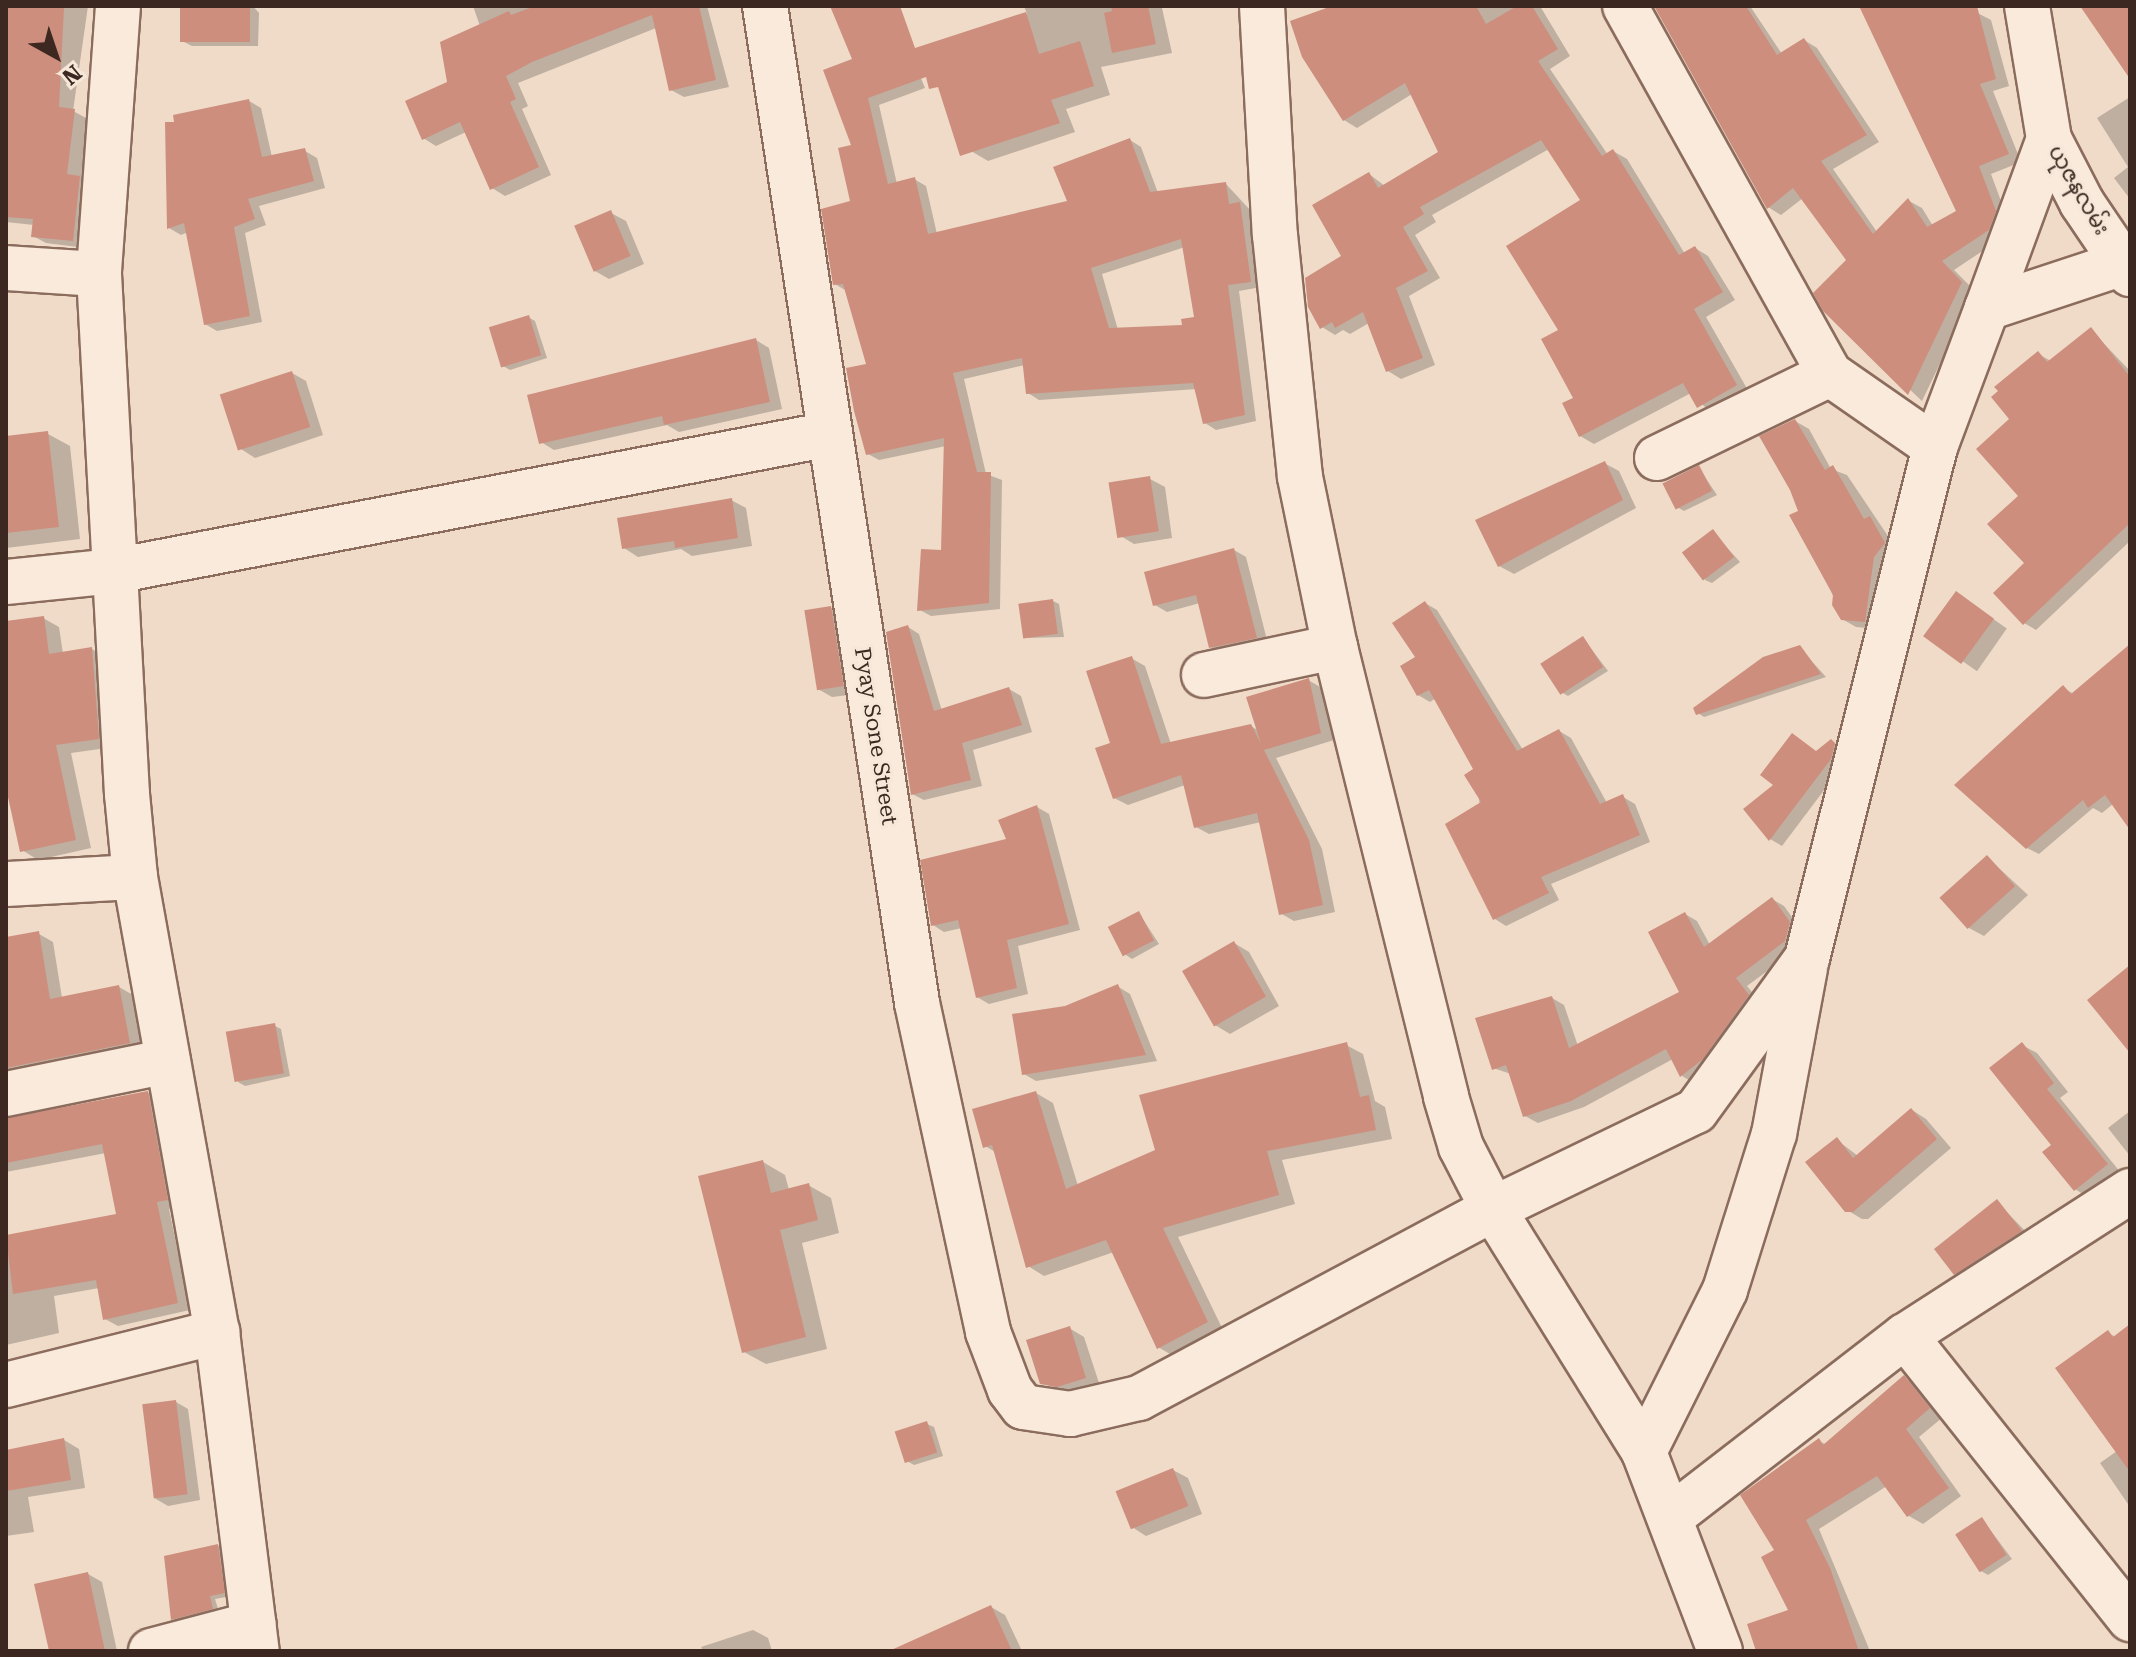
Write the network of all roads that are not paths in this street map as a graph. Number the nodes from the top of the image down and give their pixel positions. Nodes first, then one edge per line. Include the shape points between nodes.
1 (118, 6) edge
2 (765, 6) edge
3 (1262, 6) edge
4 (1625, 6) edge
5 (2027, 6) edge
6 (2049, 139) junction
7 (6, 268) edge
8 (2126, 269) edge
9 (99, 274) junction
10 (1987, 308) junction
11 (1830, 374) junction
12 (830, 434) junction
13 (1935, 447) junction
14 (1657, 458) dead end
15 (114, 571) junction
16 (6, 582) edge
17 (1335, 647) junction
18 (1204, 675) dead end
19 (135, 877) junction
20 (6, 884) edge
21 (1807, 958) junction
22 (168, 1061) junction
23 (6, 1094) edge
24 (2130, 1191) edge
25 (1493, 1209) junction
26 (217, 1332) junction
27 (1905, 1336) junction
28 (6, 1385) edge
29 (1644, 1452) junction
30 (1672, 1516) junction
31 (2130, 1619) edge
32 (255, 1638) edge
33 (151, 1651) edge
34 (1720, 1651) edge

1 - 9 street
2 - 12 street, Pyay Sone Street
3 - 17 street via 1275,235 1300,477
4 - 11 street
5 - 6 street, ယုဇနလမ်း
6 - 8 street, ယုဇနလမ်း via 2082,203
6 - 10 street
7 - 9 street
8 - 10 street
9 - 15 street
10 - 13 street
11 - 13 street
11 - 14 street
12 - 15 street
12 - 25 street, Pyay Sone Street via 917,1003 988,1332 1010,1390 1023,1407 1070,1414 1139,1398
13 - 21 street
15 - 16 street
15 - 19 street
17 - 18 street
17 - 25 street via 1446,1097 1461,1147
19 - 20 street
19 - 22 street
21 - 25 street via 1696,1111
21 - 29 street via 1774,1134 1725,1290
22 - 23 street
22 - 26 street
24 - 27 street
25 - 29 street
26 - 28 street
26 - 32 street
27 - 30 street
27 - 31 street
29 - 30 street
30 - 34 street
32 - 33 street

